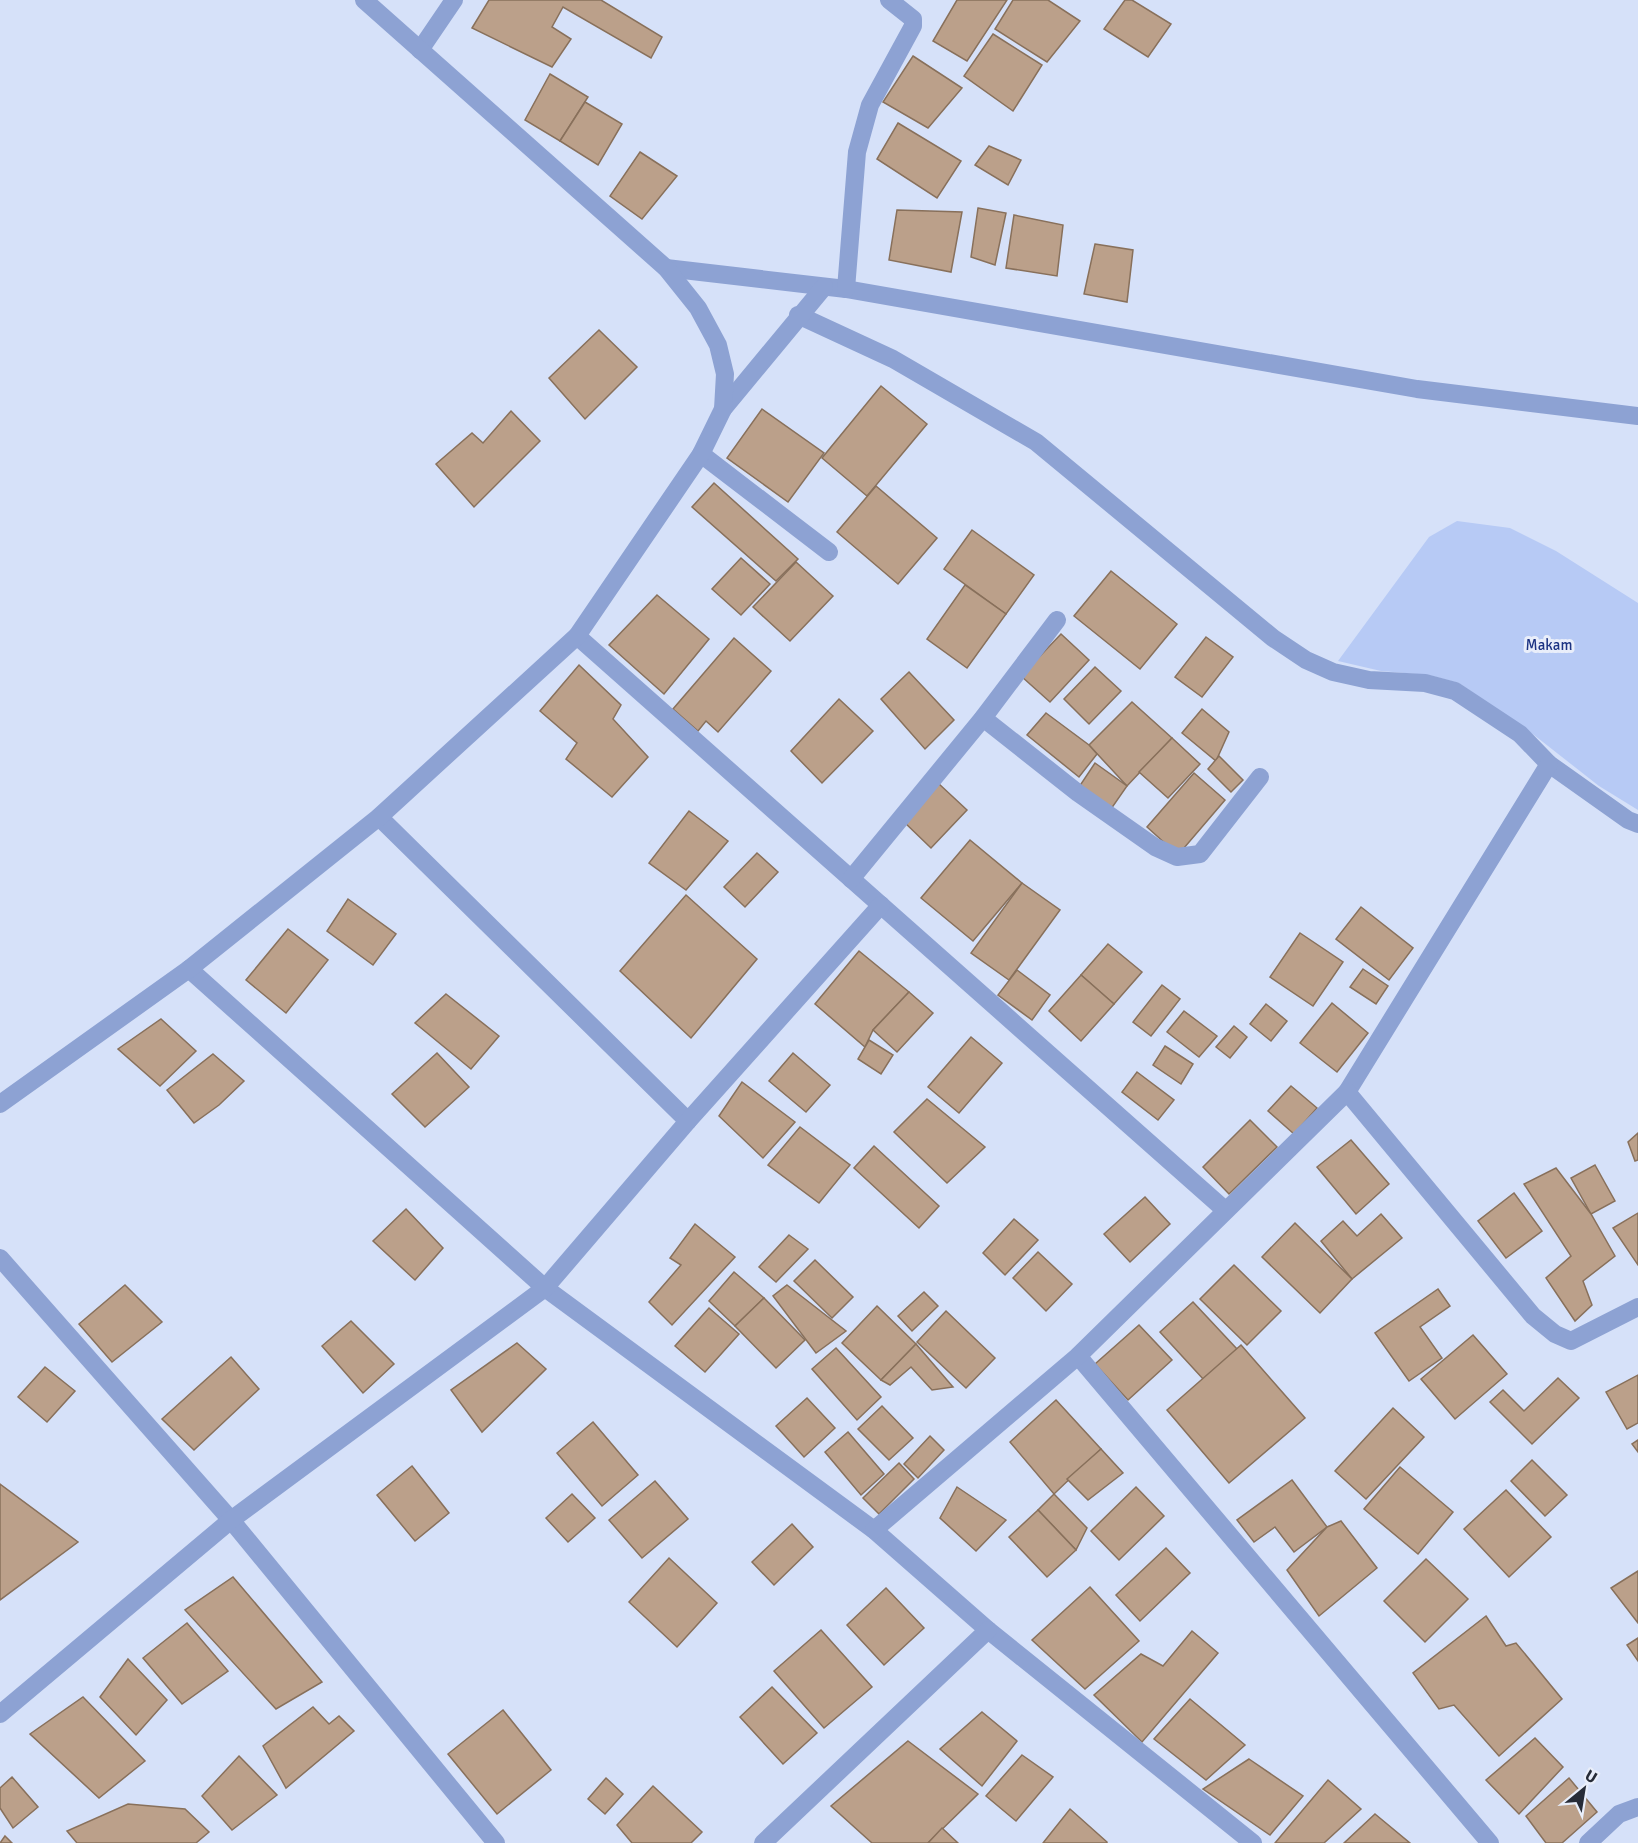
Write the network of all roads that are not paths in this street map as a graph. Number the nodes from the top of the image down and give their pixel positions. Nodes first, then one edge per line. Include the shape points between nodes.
1 (364, 0) edge
2 (454, 0) edge
3 (889, 0) edge
4 (420, 51) junction
5 (666, 268) junction
6 (824, 286) junction
7 (846, 289) junction
8 (798, 315) junction
9 (723, 409) junction
10 (1638, 416) edge
11 (701, 454) junction
12 (829, 552) dead end
13 (1057, 620) dead end
14 (577, 636) junction
15 (983, 718) junction
16 (1549, 764) junction
17 (1260, 777) dead end
18 (379, 817) junction
19 (1638, 824) edge
20 (851, 879) junction
21 (881, 905) junction
22 (189, 969) junction
23 (1347, 1092) junction
24 (0, 1104) edge
25 (688, 1122) junction
26 (1226, 1210) junction
27 (0, 1258) edge
28 (545, 1288) junction
29 (1638, 1308) edge
30 (1078, 1356) junction
31 (231, 1520) junction
32 (874, 1530) junction
33 (988, 1630) junction
34 (2, 1710) edge
35 (1638, 1807) edge
36 (1245, 1840) edge
37 (496, 1843) edge
38 (763, 1843) edge
39 (1490, 1843) edge
40 (1588, 1843) edge

1 - 4 street
2 - 4 street
3 - 7 street via 913,19 913,26 870,105 856,152
4 - 5 street
5 - 6 street
5 - 9 street via 698,308 718,345 725,374
6 - 7 street
6 - 8 street
7 - 10 street via 1417,389
8 - 9 street
8 - 16 street via 893,359 1036,442 1273,638 1306,660 1348,676 1425,683 1455,691 1520,734
9 - 11 street
11 - 12 street
11 - 14 street
13 - 15 street
14 - 18 street
14 - 20 street
15 - 17 street via 1102,811 1177,857 1200,854
15 - 20 street
16 - 19 street
16 - 23 street
18 - 22 street
18 - 25 street
20 - 21 street
21 - 25 street
21 - 26 street
22 - 24 street
22 - 28 street
23 - 26 street
23 - 29 street via 1533,1316 1555,1334 1571,1341
25 - 28 street
26 - 30 street
27 - 31 street
28 - 31 street
28 - 32 street
30 - 32 street
30 - 39 street
31 - 34 street
31 - 37 street
32 - 33 street
33 - 36 street
33 - 38 street
35 - 40 street via 1619,1814

